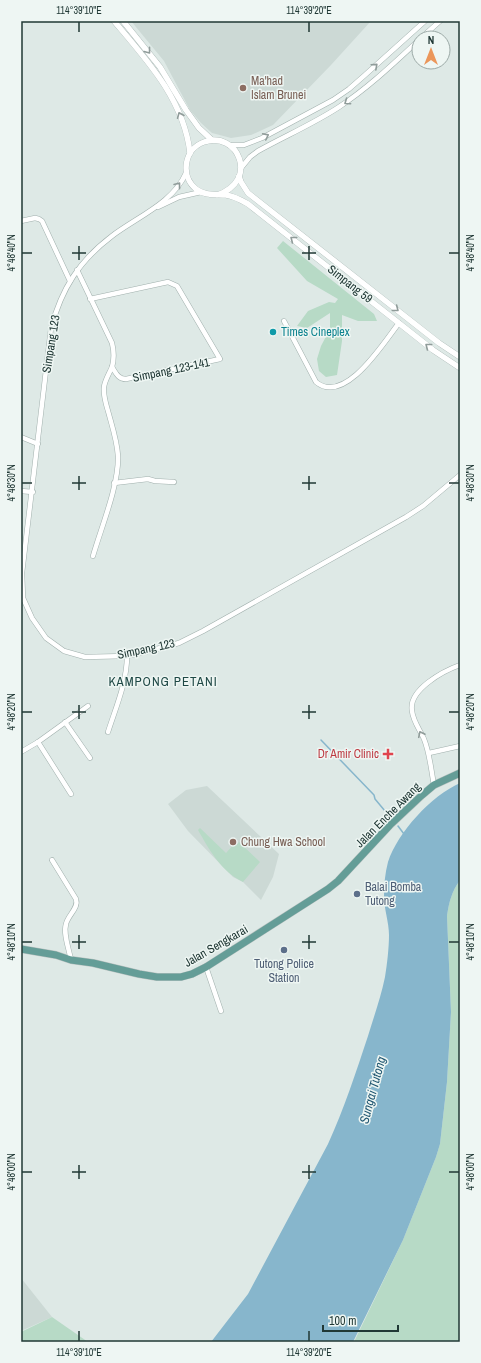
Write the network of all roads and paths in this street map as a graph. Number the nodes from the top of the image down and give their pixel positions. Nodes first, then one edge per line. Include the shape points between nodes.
1 (114, 21) edge
2 (123, 21) edge
3 (425, 21) edge
4 (440, 21) edge
5 (430, 30) edge
6 (411, 47) edge
7 (365, 75) junction
8 (371, 83) junction
9 (212, 140) junction
10 (229, 145) junction
11 (190, 153) junction
12 (241, 168) junction
13 (186, 173) junction
14 (239, 176) junction
15 (201, 192) junction
16 (217, 195) junction
17 (146, 213) junction
18 (21, 221) edge
19 (77, 270) junction
20 (70, 282) junction
21 (90, 299) junction
22 (284, 321) dead end
23 (399, 323) junction
24 (460, 357) edge
25 (112, 366) junction
26 (460, 368) edge
27 (21, 437) edge
28 (38, 444) junction
29 (460, 475) edge
30 (174, 482) dead end
31 (114, 483) junction
32 (21, 491) edge
33 (33, 492) junction
34 (93, 556) dead end
35 (128, 656) junction
36 (460, 665) edge
37 (88, 706) dead end
38 (65, 722) junction
39 (108, 732) dead end
40 (38, 742) junction
41 (460, 746) edge
42 (21, 752) edge
43 (429, 753) junction
44 (90, 758) dead end
45 (460, 773) edge
46 (434, 785) junction
47 (71, 794) dead end
48 (52, 860) dead end
49 (338, 881) joint
50 (21, 949) edge
51 (71, 960) junction
52 (206, 967) junction
53 (220, 1011) dead end

11 -> 1 street via 180,113 166,88
2 -> 9 street via 160,67 190,116
7 -> 3 street
4 - 5 street
6 - 8 street
7 - 8 street
10 -> 7 street via 244,145 262,138 333,100
8 -> 12 street via 338,108 258,151
9 - 10 street
9 - 11 street via 196,146
10 - 12 street via 238,155
11 - 13 street
12 - 14 street
13 - 15 street via 191,184
17 -> 13 street, Simpang 123 via 176,189
14 - 16 street via 227,192
14 -> 24 street, Simpang 59 via 248,193
15 - 16 street
15 - 17 street, Simpang 123 via 179,197
23 -> 16 street, Simpang 59 via 248,204 235,197
17 - 19 street, Simpang 123 via 113,235
18 - 20 street via 39,218 42,221
19 - 20 street, Simpang 123
19 - 21 street
20 - 28 street, Simpang 123 via 64,290 51,328
21 - 25 street via 112,343
21 - 25 street, Simpang 123-141 via 173,283 220,360 126,379 119,377
22 - 23 street via 316,382 328,388 342,384 362,370
26 -> 23 street, Simpang 59
25 - 31 street via 106,378 104,397 118,457
27 - 28 street
28 - 33 street, Simpang 123
29 - 35 street, Simpang 123 via 438,495 412,513 203,631 180,643
30 - 31 street via 148,479
31 - 34 street
32 - 33 street
33 - 35 street, Simpang 123 via 22,573 23,598 32,618 46,638 64,651 85,657
35 - 39 street via 124,683
43 -> 36 street via 412,713 412,701 432,680
37 - 38 street
38 - 40 street
38 - 44 street
40 - 42 street
40 - 47 street
41 - 43 street
43 - 46 street
45 - 46 main road, Jalan Enche Awang
46 - 49 main road, Jalan Enche Awang via 390,825
48 - 51 street via 78,903 66,925
49 - 52 main road, Jalan Sengkarai
50 - 51 main road, Jalan Sengkarai
51 - 52 main road, Jalan Sengkarai via 157,978 181,977
52 - 53 street

